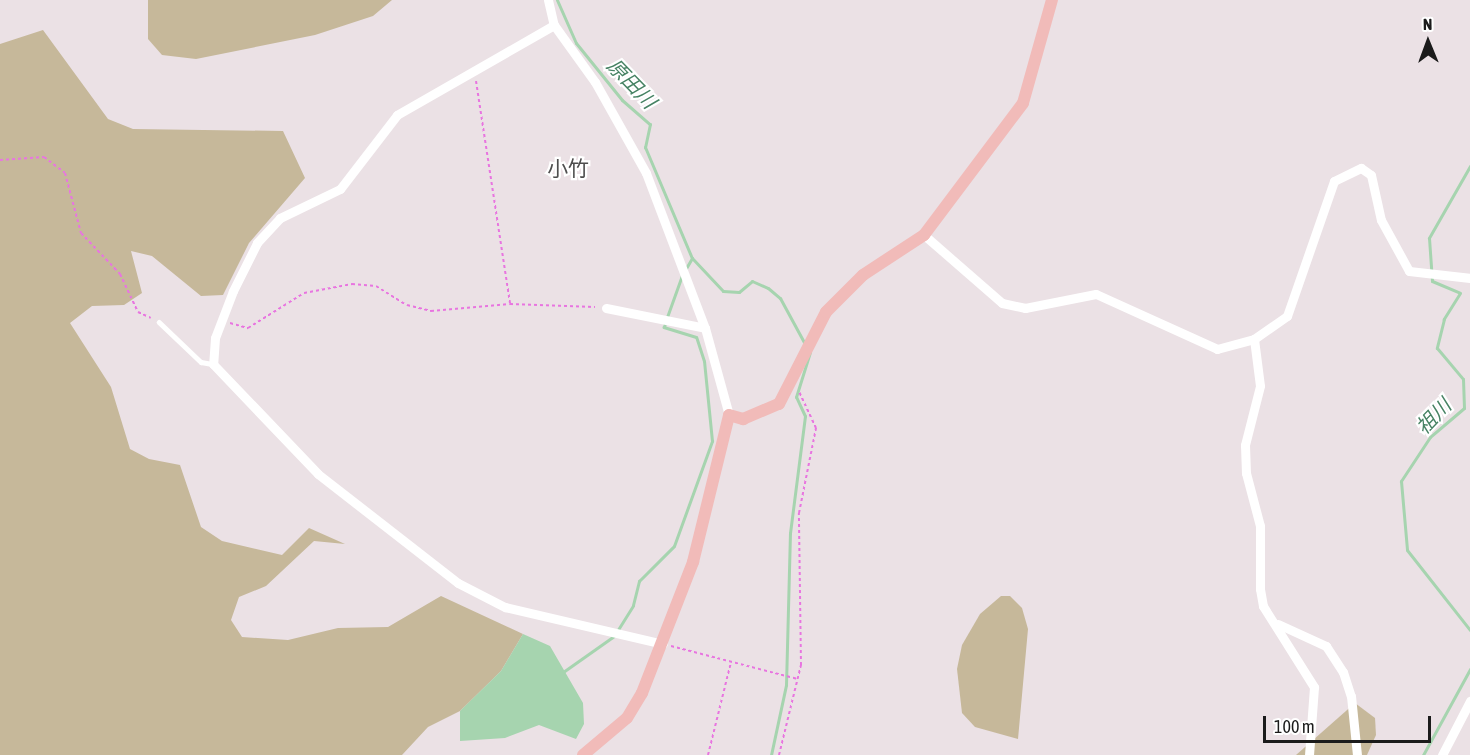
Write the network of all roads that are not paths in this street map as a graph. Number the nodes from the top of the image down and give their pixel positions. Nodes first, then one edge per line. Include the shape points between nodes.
1 (548, 0) edge
2 (1052, 0) edge
3 (554, 25) junction
4 (924, 235) junction
5 (1470, 278) edge
6 (606, 308) road end
7 (159, 322) road end
8 (705, 328) junction
9 (1254, 339) junction
10 (213, 364) junction
11 (729, 415) junction
12 (1278, 624) junction
13 (663, 644) junction
14 (1470, 700) edge
15 (583, 755) edge
16 (1309, 755) edge
17 (1357, 755) edge
18 (1442, 755) edge

1 - 3 street
2 - 4 street via 1023,103
3 - 8 street via 595,82 646,173
3 - 10 street via 474,67 397,115 340,189 280,218 256,243 222,321
4 - 9 street via 1002,303 1025,308 1096,294 1144,311 1203,347
4 - 11 street via 862,275 826,312 794,385 779,405 743,419
5 - 9 street via 1409,271 1381,220 1371,175 1361,168 1345,172 1321,209 1287,316
6 - 8 street
7 - 10 lane via 201,362
8 - 11 street
9 - 12 street via 1260,386 1245,445 1246,473 1260,526 1263,606
10 - 13 street via 318,474 458,583 505,607
11 - 13 street via 693,562
12 - 16 street via 1314,687
12 - 17 street via 1326,646 1343,672 1351,696
13 - 15 street via 627,718
14 - 18 street

